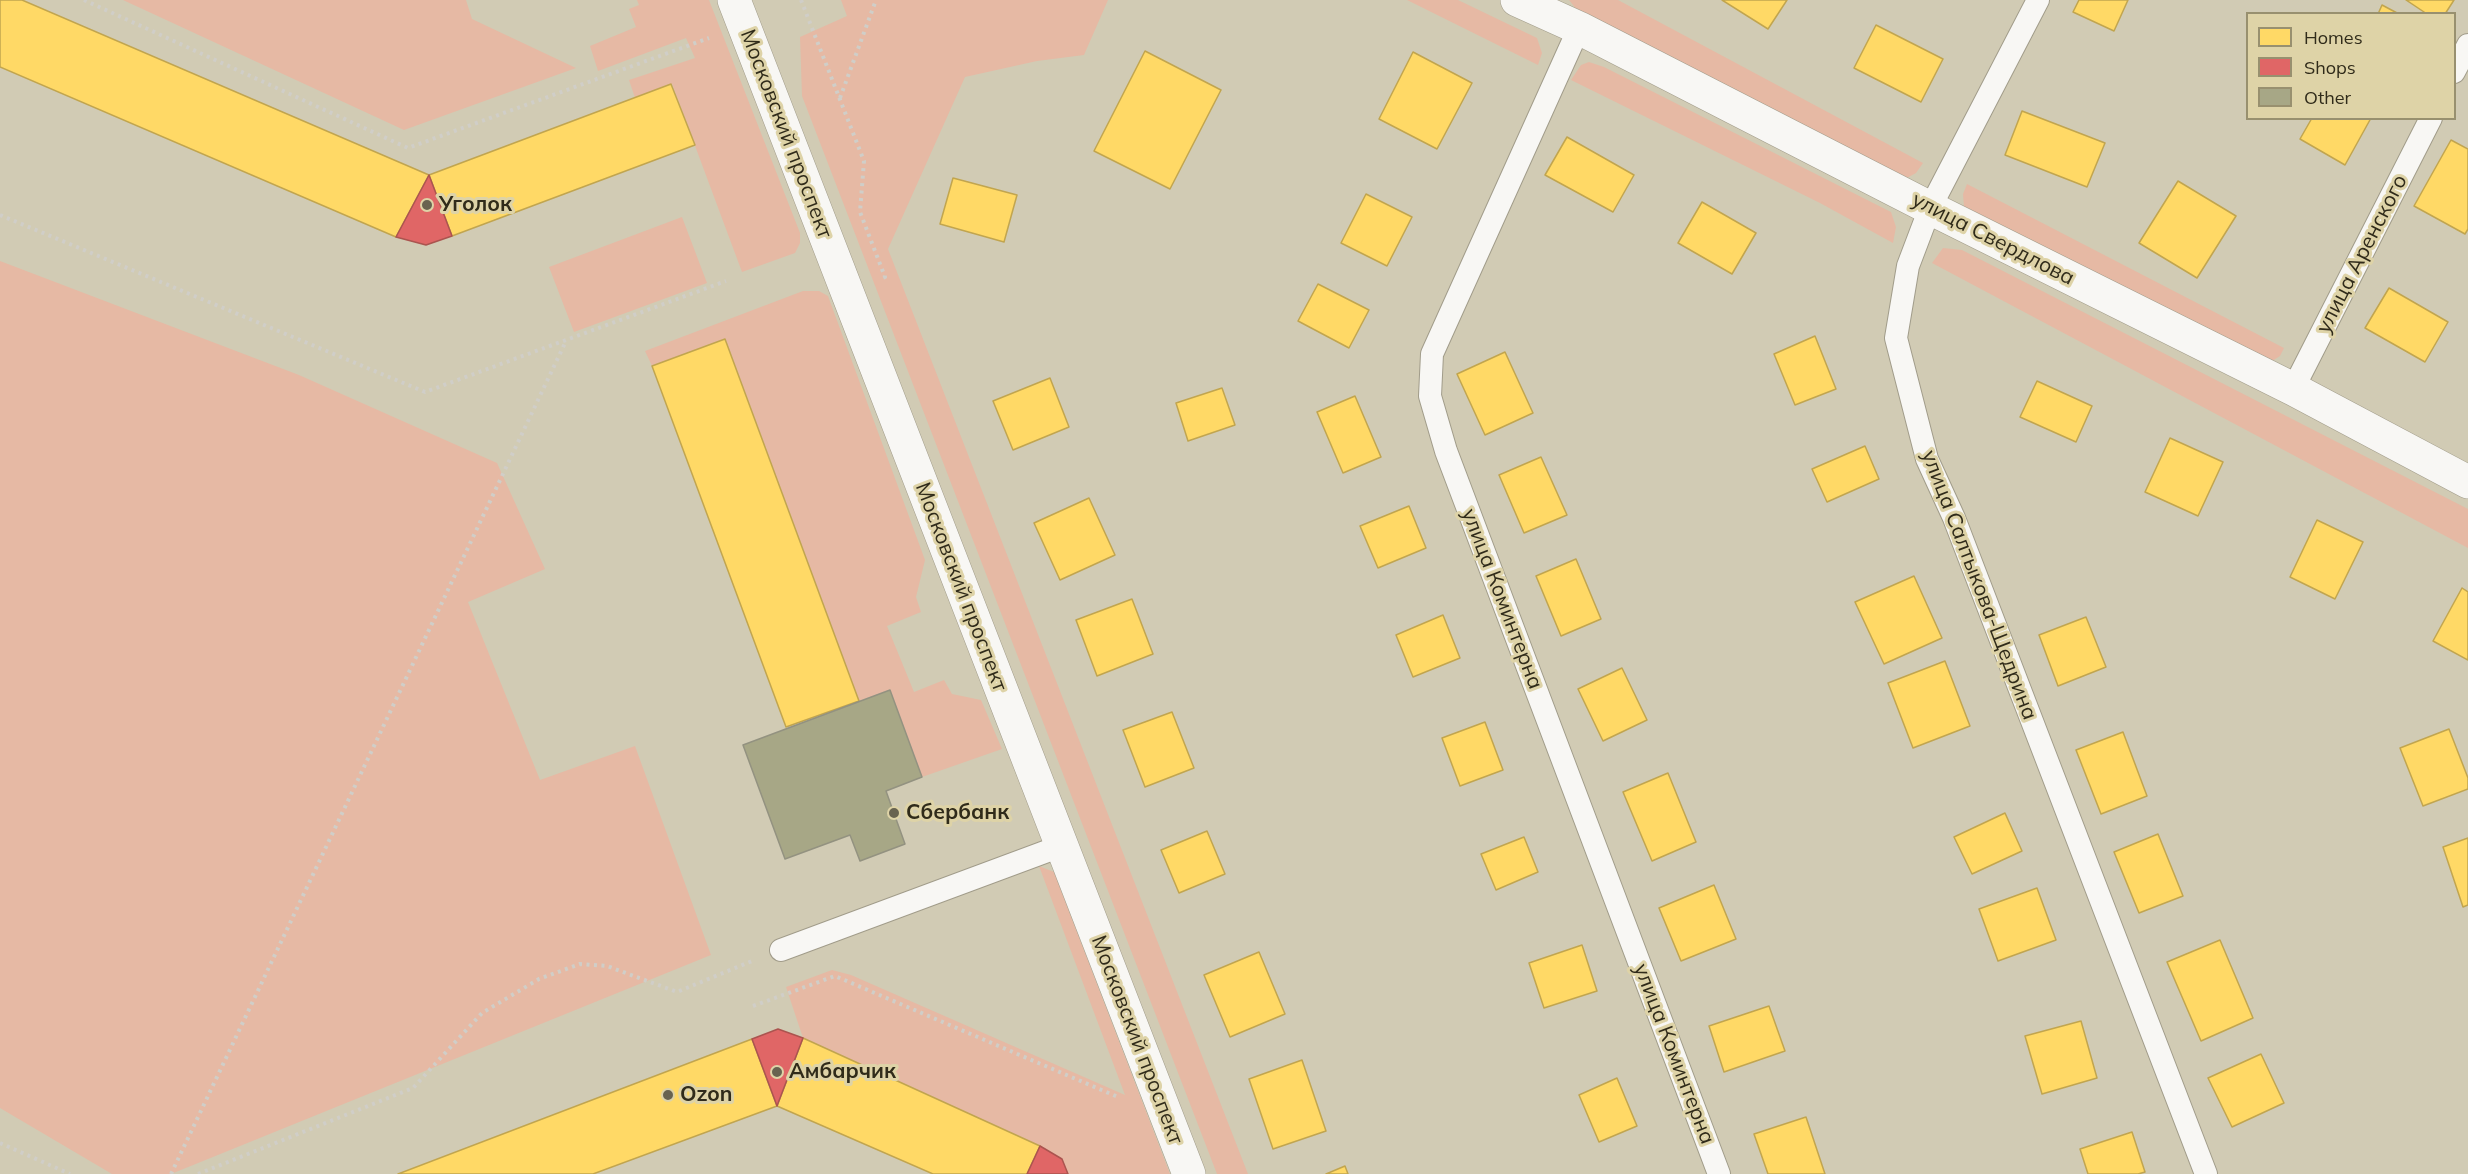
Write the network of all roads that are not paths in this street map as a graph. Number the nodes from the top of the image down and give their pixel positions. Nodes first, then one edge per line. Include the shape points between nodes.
1 (734, 0) edge
2 (2038, 0) edge
3 (1530, 3) edge
4 (1579, 28) junction
5 (2468, 45) edge
6 (2456, 68) edge
7 (2430, 120) edge
8 (1930, 208) junction
9 (2293, 389) junction
10 (2468, 482) edge
11 (1061, 846) junction
12 (781, 950) road end
13 (1189, 1174) edge
14 (1719, 1174) edge
15 (2206, 1174) edge

1 - 11 street, Московский проспект
2 - 8 lane, улица Салтыкова-Щедрина
3 - 4 street, улица Свердлова
4 - 8 street, улица Свердлова
4 - 14 lane, улица Коминтерна via 1432,354 1430,396 1446,451
5 - 6 lane
7 - 9 lane, улица Аренского
8 - 9 street, улица Свердлова
8 - 15 lane, улица Салтыкова-Щедрина via 1908,266 1896,338 1927,459 1959,529
9 - 10 street, улица Свердлова
11 - 12 lane
11 - 13 street, Московский проспект

